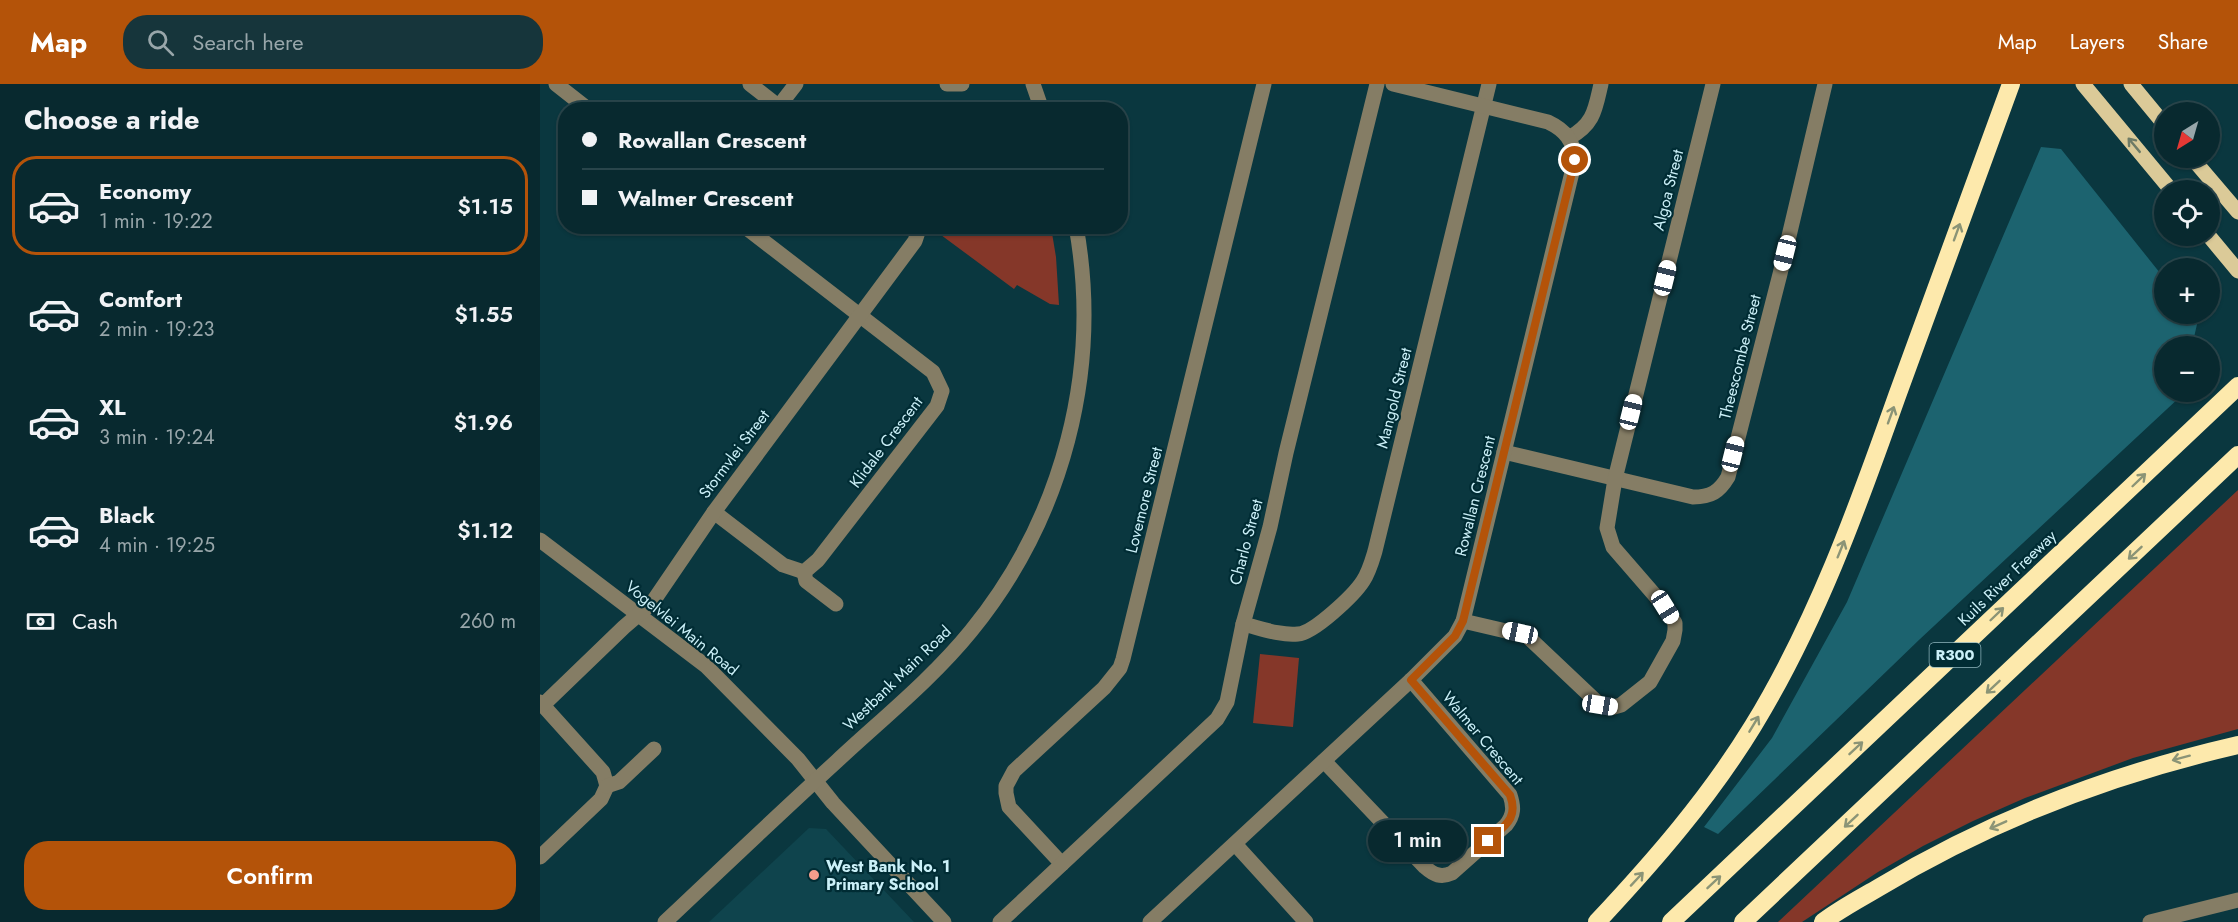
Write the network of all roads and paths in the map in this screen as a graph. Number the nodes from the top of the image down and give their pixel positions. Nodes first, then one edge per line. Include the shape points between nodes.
1 (556, 84) edge
2 (750, 84) edge
3 (796, 84) edge
4 (947, 84) edge
5 (962, 84) edge
6 (1033, 84) edge
7 (1264, 84) edge
8 (1377, 84) edge
9 (1393, 84) edge
10 (1489, 84) edge
11 (1601, 84) edge
12 (1713, 84) edge
13 (1825, 84) edge
14 (2011, 84) edge
15 (2083, 84) edge
16 (2131, 84) edge
17 (580, 102) edge
18 (773, 102) edge
19 (785, 102) edge
20 (1039, 102) edge
21 (1483, 106) junction
22 (2154, 112) edge
23 (1569, 138) junction
24 (2201, 168) edge
25 (2164, 180) edge
26 (2238, 212) edge
27 (755, 234) edge
28 (917, 234) edge
29 (1077, 234) edge
30 (2217, 246) edge
31 (2238, 271) edge
32 (861, 315) junction
33 (2238, 386) edge
34 (1504, 452) junction
35 (2238, 455) edge
36 (1614, 480) junction
37 (714, 512) junction
38 (540, 540) edge
39 (804, 572) junction
40 (836, 604) dead end
41 (639, 616) junction
42 (1463, 621) junction
43 (1243, 624) junction
44 (1411, 680) junction
45 (542, 704) edge
46 (2238, 745) edge
47 (654, 749) dead end
48 (1324, 761) junction
49 (815, 781) junction
50 (607, 786) junction
51 (1235, 844) junction
52 (540, 857) edge
53 (1062, 864) junction
54 (2238, 900) edge
55 (2175, 919) edge
56 (1303, 921) edge
57 (665, 922) edge
58 (944, 922) edge
59 (1000, 922) edge
60 (1150, 922) edge
61 (1597, 922) edge
62 (1671, 922) edge
63 (1743, 922) edge
64 (1823, 922) edge
65 (2150, 922) edge

1 - 17 street
2 - 18 street
3 - 19 street
4 - 5 street
6 - 20 street
7 - 53 street, Lovemore Street via 1120,668 1104,688 1014,771 1006,786 1009,807
8 - 43 street, Charlo Street
9 - 21 street
10 - 21 street, Mangold Street
11 - 23 street via 1594,114
12 - 36 street, Algoa Street
13 - 36 street, Theescombe Street via 1728,477 1719,491 1705,497
61 -> 14 highway via 1647,868 1720,775 1753,726 1810,619 1850,526
25 -> 15 main road
16 - 22 main road
21 - 23 street via 1548,122
21 - 43 street, Mangold Street via 1368,571 1352,594 1306,632 1285,634
23 - 34 street, Rowallan Crescent via 1575,160
24 - 26 main road
27 - 32 street
28 - 32 street, Stormvlei Street
29 - 49 street, Westbank Main Road via 1084,306 1080,379 1066,451 1042,516 1010,577 970,633
30 - 31 main road
32 - 37 street, Stormvlei Street
32 - 39 street, Klidale Crescent via 933,372 942,391 941,398 818,560
62 -> 33 highway, Kuils River Freeway / R300
34 - 36 street, Theescombe Street
34 - 42 street, Rowallan Crescent
35 -> 63 highway, R300
36 - 42 street, Algoa Street via 1607,528 1613,547 1675,623 1673,641 1650,682 1621,705 1600,705 1527,636
37 - 39 street via 783,565
37 - 41 street, Stormvlei Street
38 - 41 street, Vogelvlei Main Road
39 - 40 street via 806,581
41 - 45 street, Stormvlei Street
41 - 49 street, Vogelvlei Main Road via 706,666
42 - 44 street, Rowallan Crescent via 1455,636
43 - 53 street, Charlo Street via 1227,702 1217,719
44 - 48 street, Rowallan Crescent
44 - 48 street, Walmer Crescent via 1510,795 1514,806 1506,825 1452,873 1438,876
45 - 50 street via 603,772
46 -> 64 highway via 2181,758 2044,805 1935,855
47 - 50 street via 620,782
48 - 51 street, Rowallan Crescent
49 - 57 street, Westbank Main Road
49 - 58 street
50 - 52 street via 601,799
51 - 56 street
51 - 60 street, Rowallan Crescent
53 - 59 street, Charlo Street
54 - 55 street
55 - 65 street

